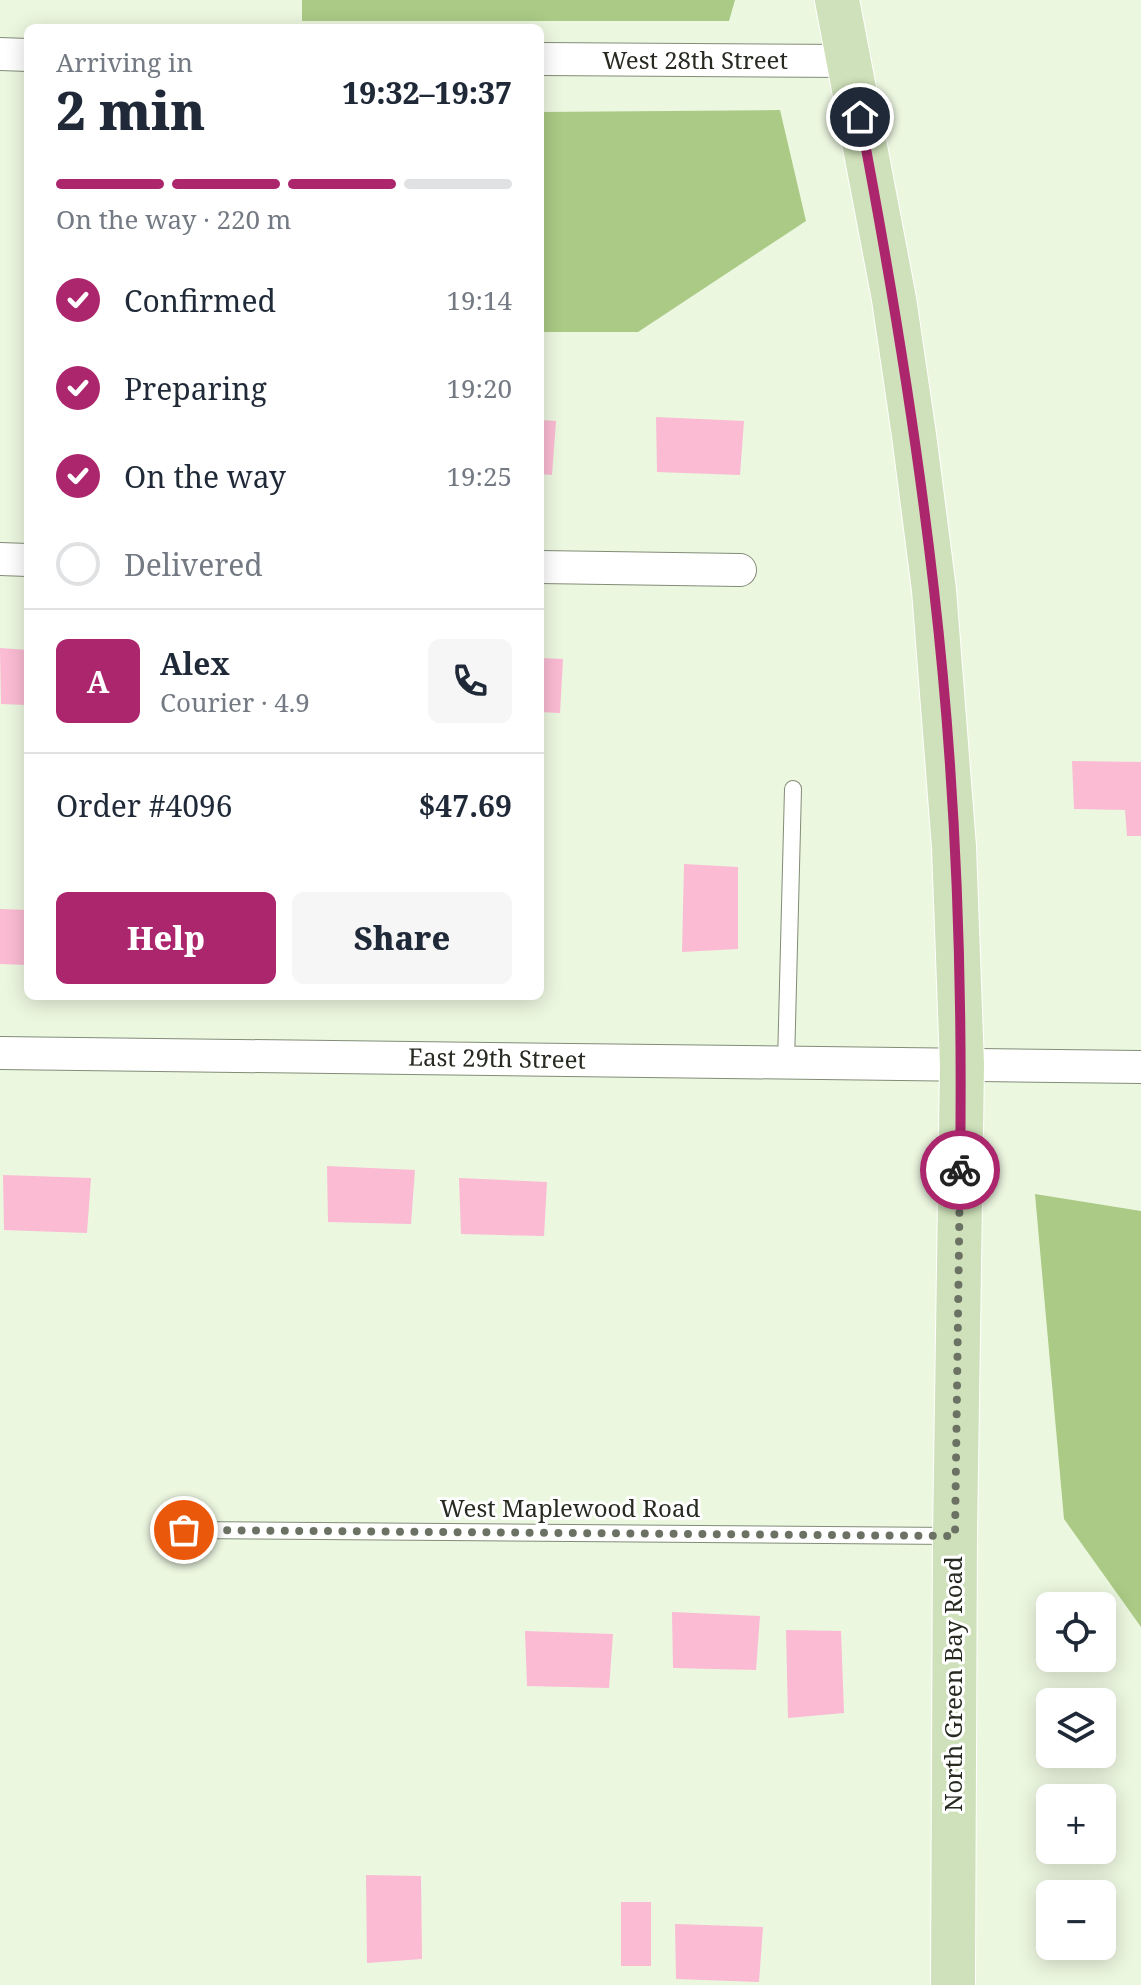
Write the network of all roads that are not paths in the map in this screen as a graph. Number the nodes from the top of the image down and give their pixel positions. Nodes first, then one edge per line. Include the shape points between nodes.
1 (837, 0) edge
2 (0, 54) edge
3 (24, 55) edge
4 (544, 59) edge
5 (850, 61) junction
6 (0, 559) edge
7 (24, 560) edge
8 (544, 567) edge
9 (740, 570) dead end
10 (793, 789) dead end
11 (0, 1053) edge
12 (786, 1063) junction
13 (962, 1065) junction
14 (1141, 1067) edge
15 (184, 1530) dead end
16 (955, 1536) junction
17 (953, 1985) edge

1 - 5 main road, North Green Bay Road
2 - 3 street
4 - 5 street, West 28th Street
5 - 13 main road, North Green Bay Road via 894,299 934,590 954,847
6 - 7 street
8 - 9 street
10 - 12 lane
11 - 12 street, East 29th Street
12 - 13 street, East 29th Street
13 - 14 street, East 29th Street
13 - 16 main road, North Green Bay Road
15 - 16 lane, West Maplewood Road
16 - 17 main road, North Green Bay Road

